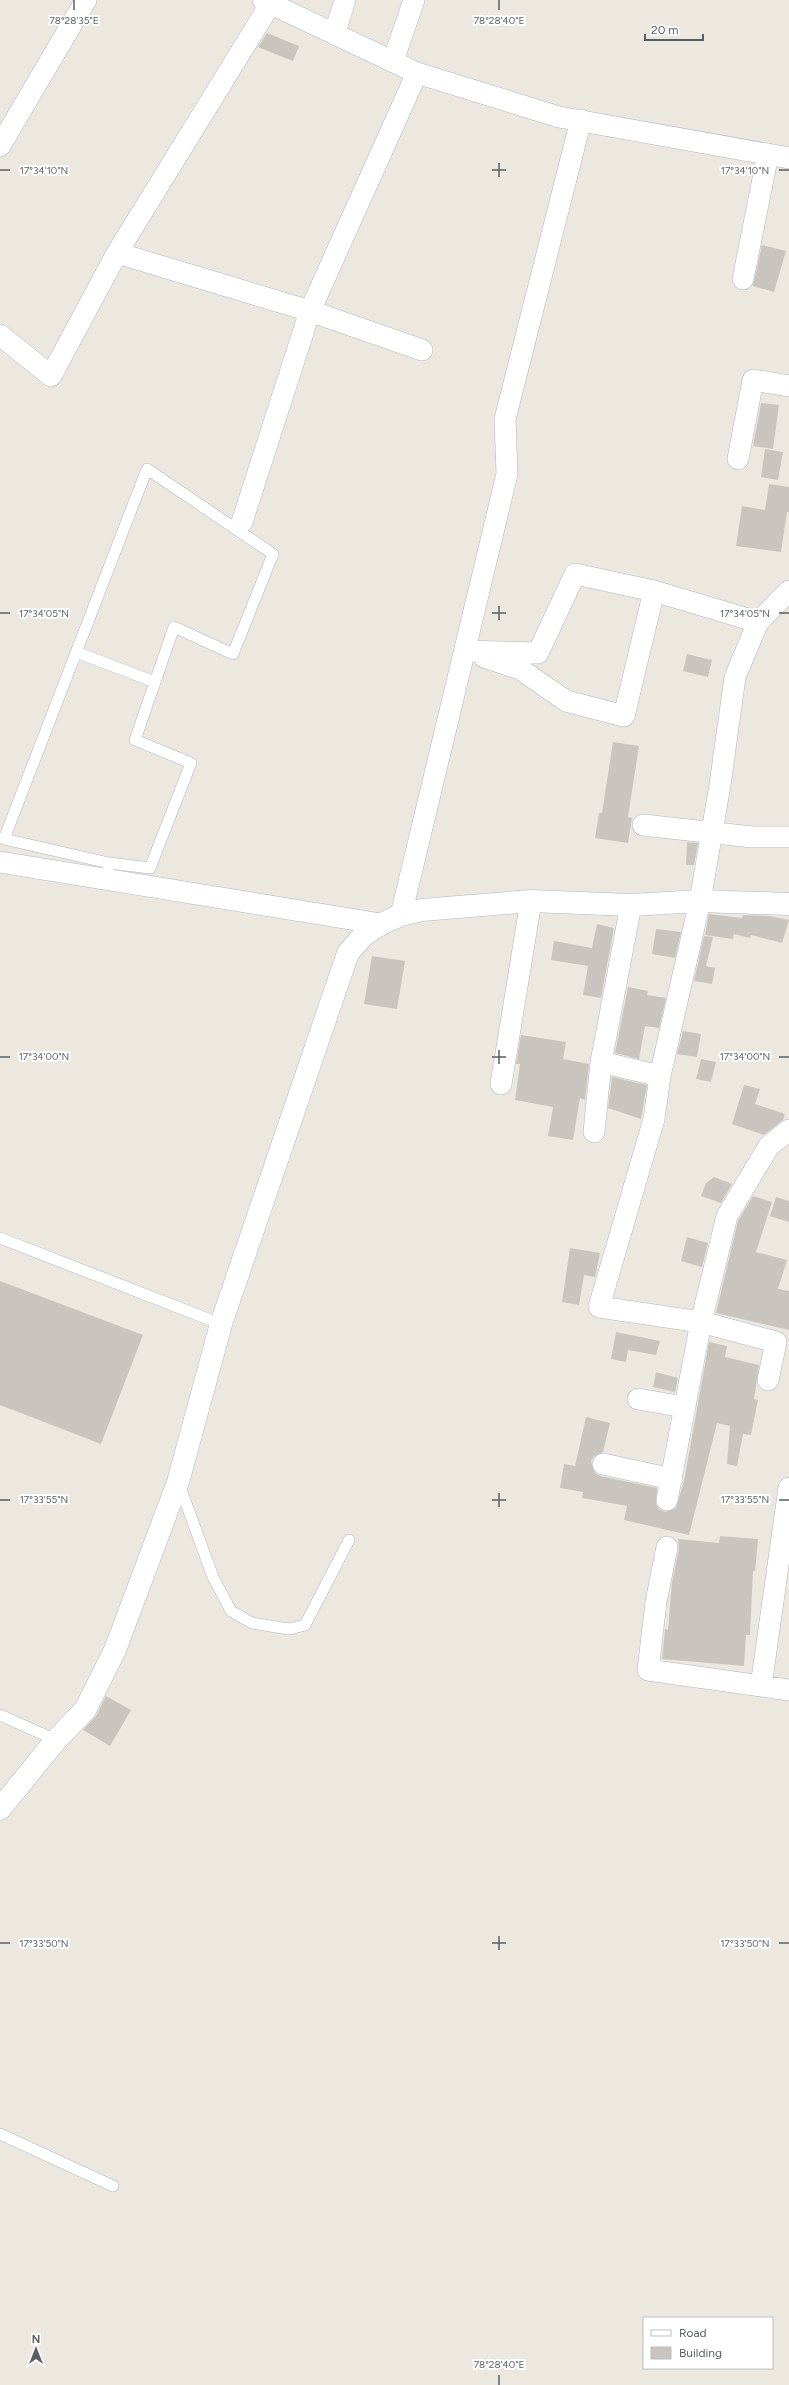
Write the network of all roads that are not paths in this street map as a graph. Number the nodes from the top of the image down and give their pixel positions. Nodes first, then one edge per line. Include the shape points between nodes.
1 (86, 0) edge
2 (345, 0) edge
3 (414, 0) edge
4 (267, 2) edge
5 (335, 32) junction
6 (393, 60) junction
7 (417, 73) junction
8 (580, 120) junction
9 (0, 146) edge
10 (768, 154) junction
11 (789, 158) edge
12 (117, 253) junction
13 (743, 279) dead end
14 (310, 311) junction
15 (0, 335) edge
16 (422, 350) dead end
17 (789, 386) edge
18 (738, 459) dead end
19 (242, 522) dead end
20 (654, 591) junction
21 (789, 591) edge
22 (758, 622) junction
23 (464, 651) junction
24 (76, 652) junction
25 (155, 682) junction
26 (643, 826) dead end
27 (712, 832) junction
28 (789, 837) edge
29 (0, 862) edge
30 (108, 871) junction
31 (531, 901) junction
32 (700, 901) junction
33 (789, 904) edge
34 (631, 905) junction
35 (401, 915) junction
36 (381, 924) junction
37 (601, 1062) junction
38 (660, 1076) junction
39 (501, 1084) dead end
40 (789, 1130) edge
41 (594, 1132) dead end
42 (0, 1238) edge
43 (701, 1322) junction
44 (222, 1324) junction
45 (768, 1380) dead end
46 (638, 1399) dead end
47 (684, 1407) junction
48 (603, 1464) dead end
49 (672, 1479) junction
50 (178, 1482) junction
51 (789, 1488) edge
52 (667, 1500) dead end
53 (349, 1540) dead end
54 (667, 1547) dead end
55 (761, 1686) junction
56 (789, 1690) edge
57 (0, 1715) edge
58 (56, 1740) junction
59 (0, 1809) edge
60 (0, 2134) edge
61 (113, 2186) dead end

1 - 9 street
2 - 5 street
3 - 6 street
4 - 5 street
4 - 12 street
5 - 6 street
6 - 7 street
7 - 8 street via 559,117
7 - 14 street
8 - 10 street
8 - 23 street via 505,419 507,474
10 - 11 street
10 - 13 street
12 - 14 street
12 - 15 street via 51,376
14 - 16 street
14 - 19 street
17 - 18 street via 753,380
20 - 22 street
20 - 23 street via 575,574 538,652
20 - 23 street via 624,716 566,701 520,669
21 - 22 street
22 - 27 street via 734,677
23 - 35 street
24 - 25 lane
24 - 25 lane via 147,469 273,554 233,654 174,627
24 - 30 lane via 4,839
25 - 30 lane via 135,740 192,763 150,868
26 - 27 street
27 - 28 street via 752,837
27 - 32 street
29 - 30 street
30 - 36 street
31 - 34 main road
31 - 35 main road via 422,910
31 - 39 street
32 - 33 main road
32 - 34 main road
32 - 38 street
34 - 37 street
35 - 36 main road
36 - 44 main road via 364,935 348,954
37 - 38 street
37 - 41 street
38 - 43 street via 654,1119 599,1307
40 - 43 street via 769,1146 728,1216
42 - 44 lane
43 - 45 street via 776,1342
43 - 47 street
44 - 50 main road
46 - 47 street
47 - 49 street
48 - 49 street
49 - 52 street
50 - 53 lane via 213,1577 231,1610 252,1623 289,1629 305,1625
50 - 58 main road via 115,1650 85,1710
51 - 55 street
54 - 55 street via 656,1602 648,1670
55 - 56 street
57 - 58 lane
58 - 59 main road
60 - 61 lane

